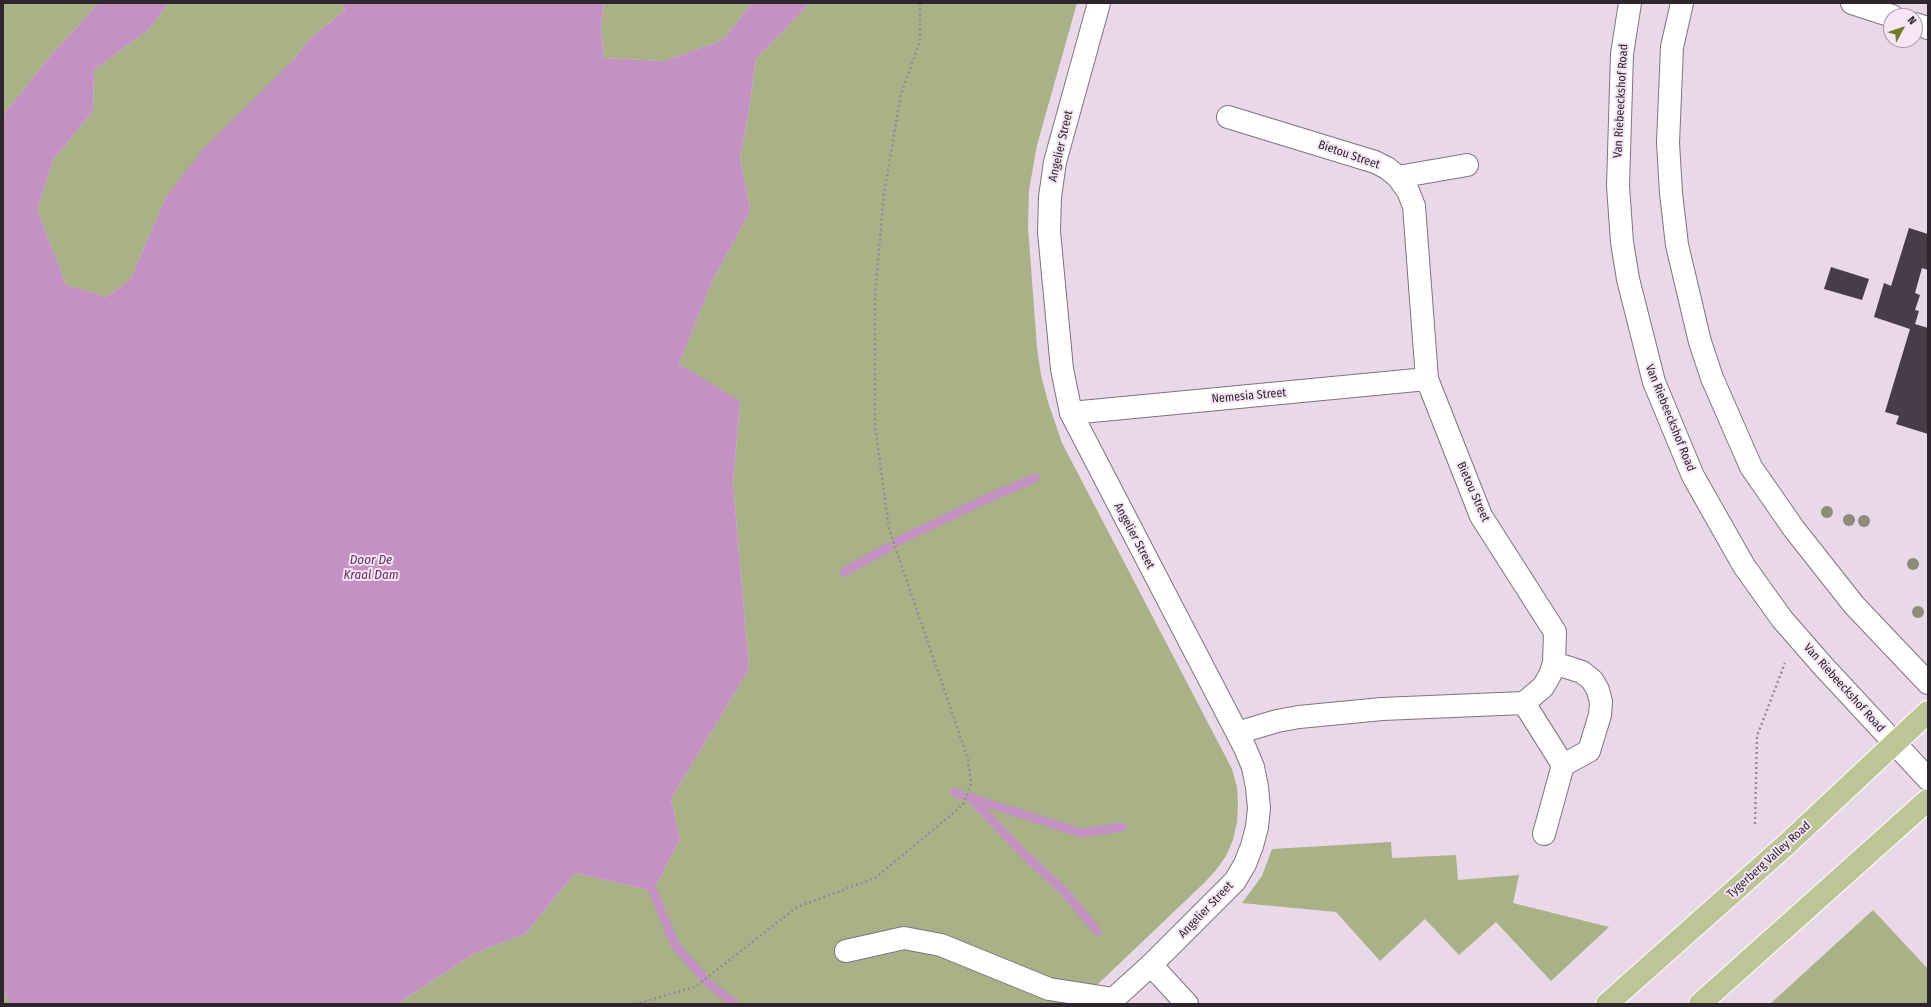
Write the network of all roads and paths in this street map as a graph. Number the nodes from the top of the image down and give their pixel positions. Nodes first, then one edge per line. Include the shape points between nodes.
1 (920, 3) edge
2 (1099, 3) edge
3 (1630, 3) edge
4 (1682, 3) edge
5 (1852, 3) edge
6 (1883, 13) edge
7 (1228, 117) dead end
8 (1467, 165) dead end
9 (1398, 177) junction
10 (1426, 379) junction
11 (1071, 413) junction
12 (1554, 663) junction
13 (1785, 663) dead end
14 (1928, 683) edge
15 (1524, 703) junction
16 (1928, 712) edge
17 (1237, 733) junction
18 (1895, 743) junction
19 (1563, 765) junction
20 (1928, 779) edge
21 (1928, 800) edge
22 (1755, 824) dead end
23 (1544, 834) dead end
24 (846, 951) dead end
25 (1151, 965) junction
26 (1111, 1001) edge
27 (635, 1004) edge
28 (1187, 1004) edge
29 (1607, 1004) edge
30 (1700, 1004) edge

1 - 27 path via 920,42 901,94 884,193 875,296 875,426 889,529 968,759 971,784 963,805 875,878 797,907 695,987
2 - 11 street, Angelier Street via 1055,162 1050,197 1049,232 1062,369
3 - 18 street, Van Riebeeckshof Road via 1622,54 1618,159 1622,242 1628,279 1654,382 1693,476 1744,566 1782,619
4 - 14 street via 1672,47 1668,142 1671,193 1677,245 1700,342 1712,378 1751,467 1794,529 1854,605
5 - 6 street
7 - 9 street, Bietou Street via 1375,162
8 - 9 street
9 - 10 street, Bietou Street via 1414,206
10 - 11 street, Nemesia Street
10 - 12 street, Bietou Street via 1481,516 1555,632
11 - 17 street, Angelier Street
12 - 15 street, Bietou Street via 1543,687
12 - 19 street via 1582,672 1592,680 1602,702 1589,751
13 - 22 path via 1757,736
15 - 17 street via 1390,709 1299,717
15 - 19 street
16 - 18 main road, Tygerberg Valley Road
17 - 25 street, Angelier Street via 1253,767 1257,787 1259,808 1252,846 1235,881
18 - 20 street, Van Riebeeckshof Road
18 - 29 main road, Tygerberg Valley Road
19 - 23 street
21 - 30 main road
24 - 26 street via 904,938 941,945 1050,989
25 - 26 street, Angelier Street
25 - 28 street

